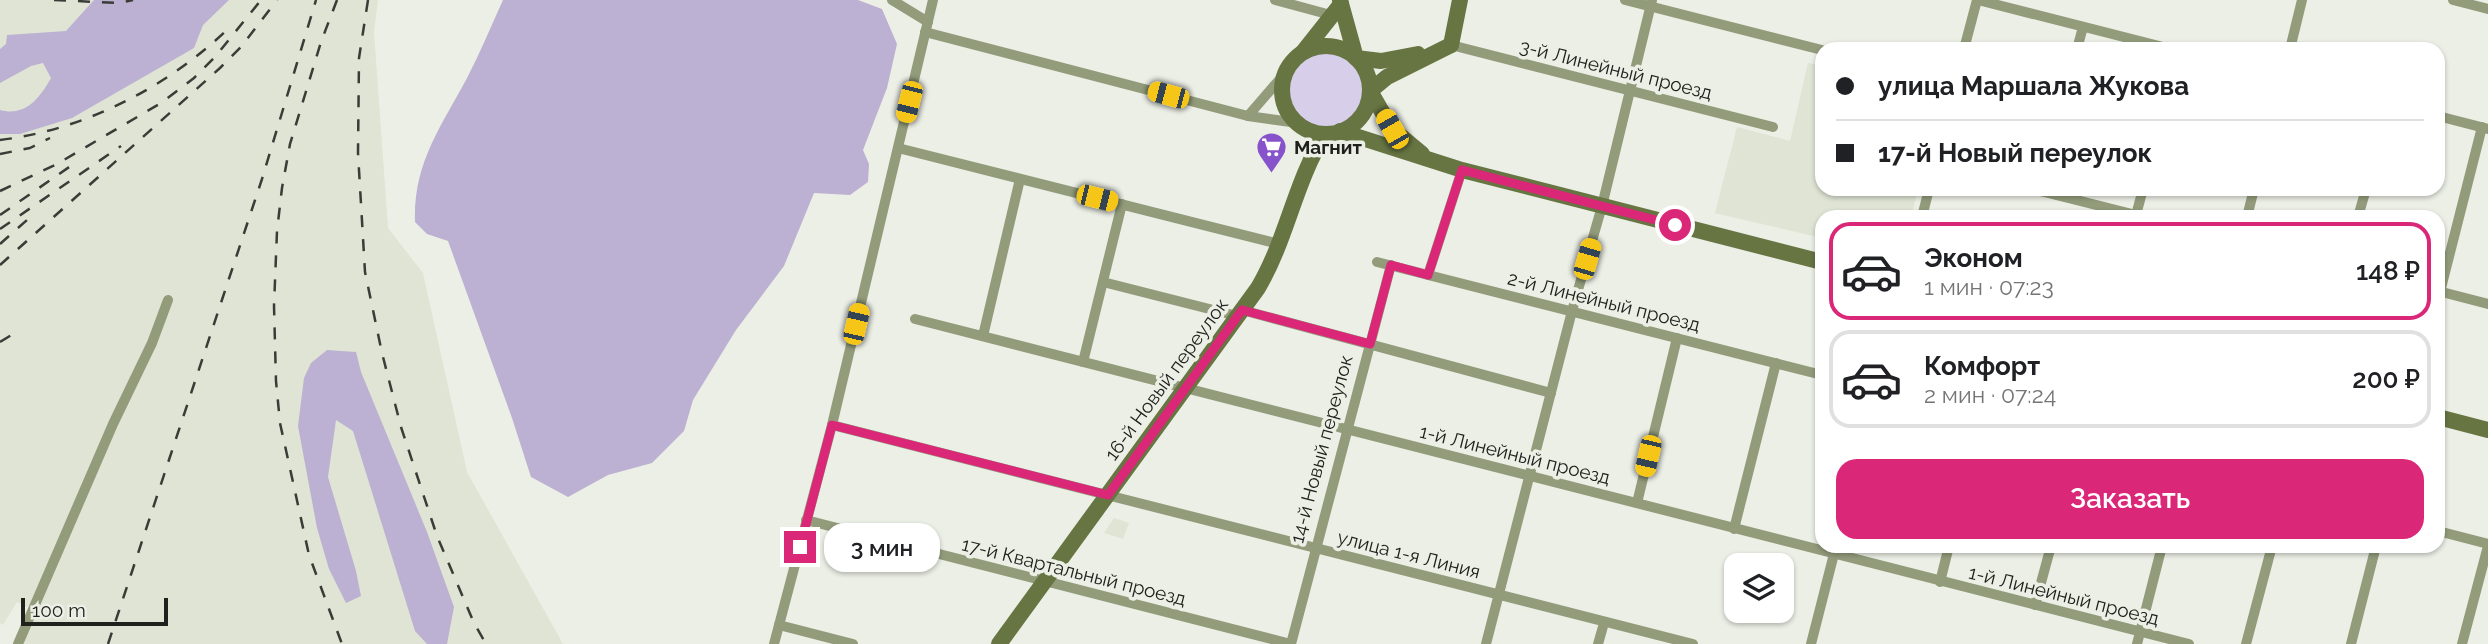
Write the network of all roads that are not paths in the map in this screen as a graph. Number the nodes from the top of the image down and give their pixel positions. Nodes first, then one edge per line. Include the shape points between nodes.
1 (892, 0) edge
2 (933, 0) edge
3 (1275, 0) edge
4 (1460, 0) edge
5 (1625, 0) edge
6 (1977, 0) edge
7 (2302, 0) edge
8 (2453, 0) edge
9 (1341, 2) edge
10 (1651, 3) edge
11 (2488, 9) edge
12 (1328, 21) junction
13 (927, 27) junction
14 (2083, 27) junction
15 (1966, 42) edge
16 (2079, 42) edge
17 (2143, 42) edge
18 (2292, 42) edge
19 (1451, 45) junction
20 (1815, 48) edge
21 (1302, 54) junction
22 (1356, 58) junction
23 (1286, 72) junction
24 (1629, 89) junction
25 (1370, 92) junction
26 (1248, 116) junction
27 (2445, 118) edge
28 (1299, 124) junction
29 (1773, 127) dead end
30 (2485, 128) edge
31 (1332, 132) junction
32 (898, 148) junction
33 (1311, 156) junction
34 (1429, 160) junction
35 (1462, 170) junction
36 (1020, 179) junction
37 (2062, 196) edge
38 (1122, 204) junction
39 (1602, 206) junction
40 (2116, 210) edge
41 (1279, 244) junction
42 (1815, 260) edge
43 (1377, 262) dead end
44 (1391, 265) junction
45 (2445, 270) edge
46 (1428, 275) junction
47 (1103, 282) junction
48 (2445, 293) edge
49 (168, 300) dead end
50 (2488, 304) edge
51 (1572, 311) junction
52 (1239, 313) junction
53 (915, 319) dead end
54 (983, 336) junction
55 (1677, 338) junction
56 (1370, 344) junction
57 (1083, 362) junction
58 (1776, 363) junction
59 (1815, 373) edge
60 (1187, 388) junction
61 (1551, 393) junction
62 (2445, 419) edge
63 (832, 425) junction
64 (1348, 430) junction
65 (2488, 430) edge
66 (1530, 475) junction
67 (1108, 495) junction
68 (1637, 503) junction
69 (806, 520) junction
70 (1734, 529) junction
71 (2445, 533) edge
72 (2488, 545) edge
73 (1815, 546) edge
74 (1317, 548) junction
75 (1834, 553) edge
76 (1845, 553) edge
77 (1947, 553) edge
78 (2049, 553) edge
79 (2160, 553) edge
80 (2270, 553) edge
81 (2374, 553) edge
82 (1046, 582) junction
83 (1940, 582) junction
84 (1499, 595) junction
85 (2035, 605) junction
86 (1604, 623) junction
87 (779, 625) junction
88 (2140, 632) junction
89 (18, 644) edge
90 (775, 644) edge
91 (853, 644) edge
92 (999, 644) edge
93 (1291, 644) edge
94 (1486, 644) edge
95 (1598, 644) edge
96 (1693, 644) edge
97 (1811, 644) edge
98 (2137, 644) edge
99 (2189, 644) edge
100 (2246, 644) edge
101 (2351, 644) edge
102 (2462, 644) edge

1 - 13 street
2 - 13 street
3 - 12 street via 1327,14
4 - 19 main road
5 - 10 street
6 - 14 street
6 - 15 street
7 - 18 street
8 - 11 street
9 - 12 main road
9 - 22 main road
10 - 20 street
10 - 24 street
12 - 21 main road
13 - 26 street
13 - 32 street
14 - 16 street
14 - 17 street
19 - 22 main road via 1381,61
19 - 24 street, 3-й Линейный проезд
19 - 25 main road via 1387,77
21 - 22 main road via 1330,46
21 - 23 main road
22 - 25 main road via 1365,70
23 - 26 street
23 - 28 main road via 1283,96
24 - 29 street, 3-й Линейный проезд
24 - 39 street
25 - 31 main road via 1360,117 1351,126
25 - 34 main road via 1392,129
26 - 28 street
27 - 30 street
28 - 31 main road via 1312,131
28 - 33 main road
30 - 45 street
31 - 33 main road, 16-й Новый переулок
31 - 34 main road
32 - 36 street
32 - 63 street
33 - 41 main road, 16-й Новый переулок
34 - 35 main road
35 - 39 main road
35 - 46 street
36 - 38 street
36 - 54 street
37 - 40 street
38 - 41 street
38 - 47 street
39 - 42 main road
39 - 51 street
41 - 52 main road, 16-й Новый переулок via 1271,265
43 - 44 street, 2-й Линейный проезд
44 - 46 street, 2-й Линейный проезд
44 - 56 street, 14-й Новый переулок
46 - 51 street, 2-й Линейный проезд
47 - 52 street
47 - 57 street
48 - 50 street
49 - 89 street
51 - 55 street, 2-й Линейный проезд
51 - 61 street
52 - 56 street
52 - 60 main road, 16-й Новый переулок
53 - 54 street, 1-й Линейный проезд
54 - 57 street, 1-й Линейный проезд
55 - 58 street, 2-й Линейный проезд
55 - 68 street
56 - 61 street
56 - 64 street, 14-й Новый переулок
57 - 60 street, 1-й Линейный проезд
58 - 59 street, 2-й Линейный проезд
58 - 70 street
60 - 64 street, 1-й Линейный проезд
60 - 67 main road, 16-й Новый переулок
61 - 66 street
62 - 65 main road
63 - 67 street, улица 1-я Линия
63 - 69 street
64 - 66 street, 1-й Линейный проезд
64 - 74 street, 14-й Новый переулок
66 - 68 street, 1-й Линейный проезд
66 - 84 street
67 - 74 street, улица 1-я Линия
67 - 82 main road, 16-й Новый переулок
68 - 70 street, 1-й Линейный проезд
69 - 82 street, 17-й Квартальный проезд
69 - 87 street
70 - 73 street, 1-й Линейный проезд
71 - 72 street
72 - 102 street
74 - 84 street, улица 1-я Линия
74 - 93 street, 14-й Новый переулок
75 - 97 street
76 - 83 street, 1-й Линейный проезд
77 - 83 street
78 - 85 street
79 - 88 street
80 - 100 street
81 - 101 street
82 - 92 main road, 16-й Новый переулок
82 - 93 street, 17-й Квартальный проезд
83 - 85 street, 1-й Линейный проезд
84 - 86 street, улица 1-я Линия
84 - 94 street
85 - 88 street, 1-й Линейный проезд
86 - 95 street
86 - 96 street, улица 1-я Линия
87 - 90 street
87 - 91 street
88 - 98 street
88 - 99 street, 1-й Линейный проезд

